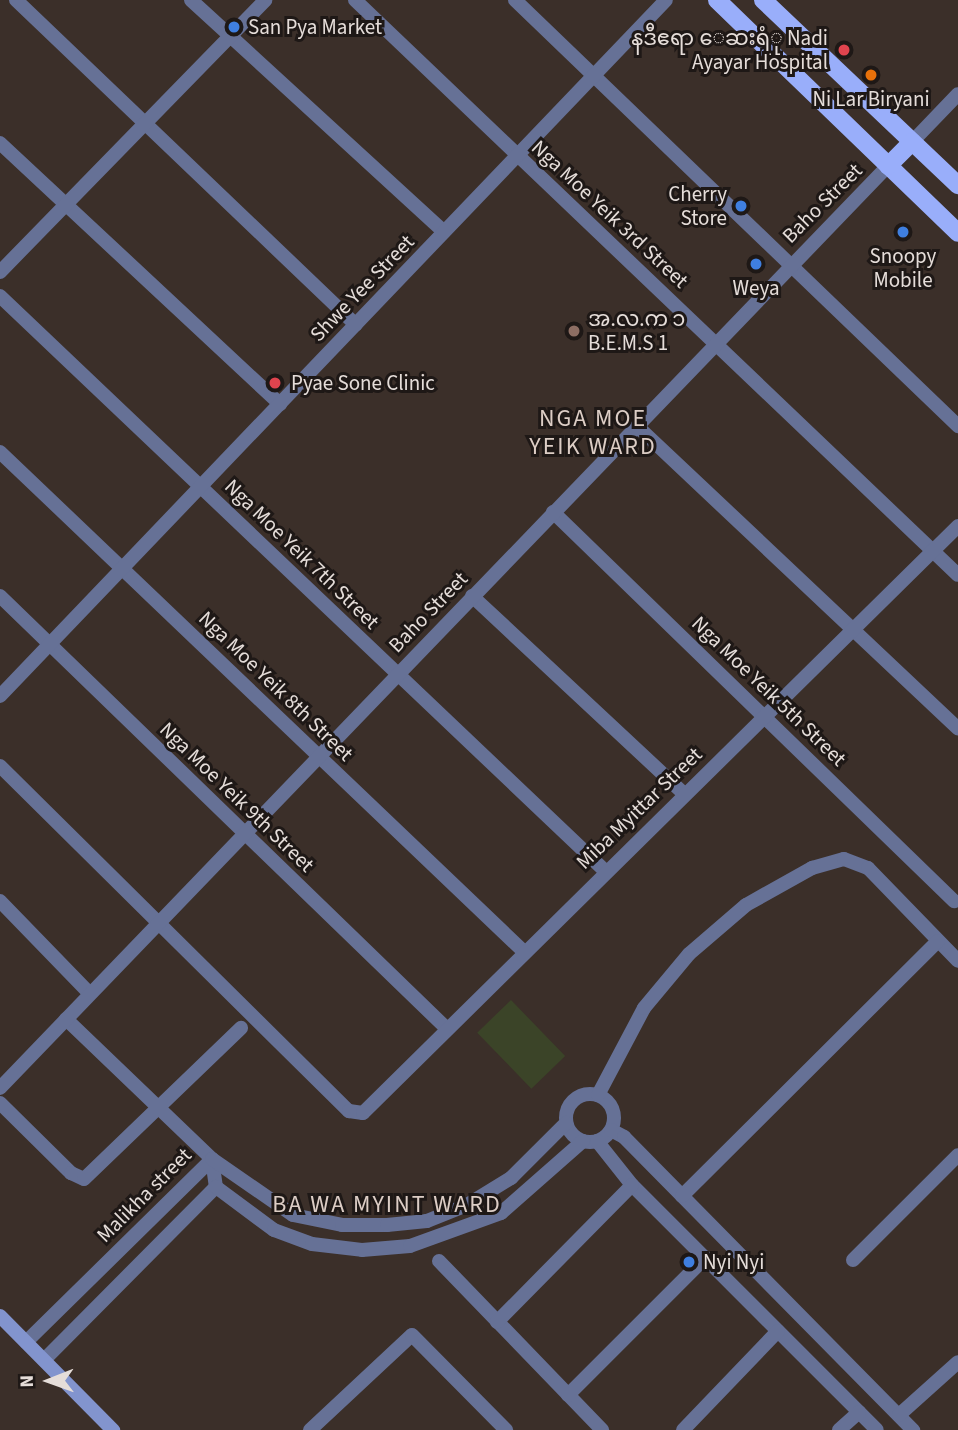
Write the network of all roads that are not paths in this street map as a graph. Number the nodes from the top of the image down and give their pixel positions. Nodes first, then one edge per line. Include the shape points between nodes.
1 (16, 0) edge
2 (191, 0) edge
3 (265, 0) edge
4 (355, 0) edge
5 (515, 0) edge
6 (666, 0) edge
7 (717, 0) edge
8 (762, 0) edge
9 (797, 33) junction
10 (230, 36) junction
11 (774, 57) junction
12 (594, 75) junction
13 (958, 94) edge
14 (144, 124) junction
15 (912, 142) junction
16 (0, 143) edge
17 (517, 155) junction
18 (888, 166) junction
19 (958, 185) edge
20 (66, 205) junction
21 (444, 232) junction
22 (958, 233) edge
23 (790, 266) junction
24 (0, 272) edge
25 (0, 296) edge
26 (356, 325) junction
27 (716, 343) junction
28 (280, 404) junction
29 (636, 426) junction
30 (958, 426) edge
31 (0, 452) edge
32 (201, 487) junction
33 (553, 512) junction
34 (958, 526) edge
35 (932, 551) junction
36 (122, 569) junction
37 (958, 575) edge
38 (0, 596) edge
39 (472, 596) junction
40 (853, 628) junction
41 (50, 644) junction
42 (397, 674) junction
43 (0, 696) edge
44 (765, 716) junction
45 (958, 729) edge
46 (319, 756) junction
47 (0, 766) edge
48 (684, 794) junction
49 (245, 833) junction
50 (605, 871) junction
51 (0, 901) edge
52 (954, 901) dead end
53 (158, 924) junction
54 (938, 941) junction
55 (523, 951) junction
56 (958, 961) edge
57 (90, 994) junction
58 (66, 1019) junction
59 (445, 1027) junction
60 (242, 1028) dead end
61 (0, 1088) edge
62 (598, 1095) junction
63 (0, 1103) edge
64 (161, 1110) junction
65 (566, 1123) junction
66 (611, 1130) junction
67 (590, 1141) junction
68 (958, 1155) edge
69 (212, 1159) junction
70 (632, 1185) junction
71 (216, 1186) junction
72 (682, 1196) junction
73 (705, 1258) junction
74 (853, 1260) dead end
75 (439, 1261) dead end
76 (0, 1316) edge
77 (497, 1322) junction
78 (778, 1331) junction
79 (26, 1342) junction
80 (44, 1360) junction
81 (958, 1362) edge
82 (568, 1395) junction
83 (859, 1412) junction
84 (899, 1415) junction
85 (320, 1427) edge
86 (113, 1430) edge
87 (506, 1430) edge
88 (602, 1430) edge
89 (683, 1430) edge
90 (839, 1430) edge
91 (877, 1430) edge
92 (914, 1430) edge

1 - 14 street
2 - 10 street
3 - 10 street
4 - 17 street, Nga Moe Yeik 3rd Street
5 - 12 street
6 - 12 street, Shwe Yee Street
7 - 11 main road
8 - 9 main road
9 - 11 main road
9 - 15 main road
10 - 14 street
10 - 21 street
11 - 18 main road
12 - 17 street, Shwe Yee Street
12 - 23 street
13 - 15 street
14 - 20 street
14 - 26 street
15 - 18 main road
15 - 19 main road
16 - 20 street
17 - 21 street, Shwe Yee Street
17 - 27 street, Nga Moe Yeik 3rd Street
18 - 22 main road
18 - 23 street, Baho Street
20 - 24 street
20 - 28 street
21 - 26 street, Shwe Yee Street
23 - 27 street, Baho Street
23 - 30 street
25 - 32 street, Nga Moe Yeik 7th Street
26 - 28 street, Shwe Yee Street
27 - 29 street, Baho Street
27 - 35 street, Nga Moe Yeik 3rd Street
28 - 32 street, Shwe Yee Street
29 - 33 street, Baho Street
29 - 40 street
31 - 36 street, Nga Moe Yeik 8th Street
32 - 36 street, Shwe Yee Street
32 - 42 street, Nga Moe Yeik 7th Street
33 - 39 street, Baho Street
33 - 44 street, Nga Moe Yeik 5th Street
34 - 35 street, Miba Myittar Street
35 - 37 street, Nga Moe Yeik 3rd Street
35 - 40 street, Miba Myittar Street
36 - 41 street, Shwe Yee Street
36 - 46 street, Nga Moe Yeik 8th Street
38 - 41 street, Nga Moe Yeik 9th Street
39 - 42 street, Baho Street
39 - 48 street
40 - 44 street, Miba Myittar Street
40 - 45 street
41 - 43 street, Shwe Yee Street
41 - 49 street, Nga Moe Yeik 9th Street
42 - 46 street, Baho Street
42 - 50 street, Nga Moe Yeik 7th Street
44 - 48 street, Miba Myittar Street
44 - 52 street, Nga Moe Yeik 5th Street
46 - 49 street, Baho Street
46 - 55 street, Nga Moe Yeik 8th Street
47 - 53 street
48 - 50 street, Miba Myittar Street
49 - 53 street, Baho Street
49 - 59 street, Nga Moe Yeik 9th Street
50 - 55 street, Miba Myittar Street
51 - 57 street
53 - 57 street, Baho Street
53 - 59 street, Miba Myittar Street via 349,1111 363,1113
54 - 56 street
54 - 62 street via 868,868 844,859 812,868 746,905 689,954 644,1008
54 - 72 street
55 - 59 street, Miba Myittar Street
57 - 58 street, Baho Street
58 - 61 street, Baho Street
58 - 64 street
60 - 64 street
62 - 65 street via 571,1102
62 - 66 street via 614,1114
63 - 64 street via 71,1173 85,1179
64 - 69 street
65 - 67 street
65 - 69 street, Malikha street via 511,1178 467,1205 427,1221 342,1225 293,1214
66 - 67 street
66 - 72 street
67 - 70 street
67 - 71 street via 501,1213 410,1246 362,1250 312,1244 274,1230
68 - 74 street
69 - 71 street
69 - 79 street, Malikha street
70 - 73 street
70 - 77 street
71 - 80 street, Malikha street
72 - 84 street
73 - 78 street
73 - 82 street
75 - 77 street
76 - 79 main road
77 - 82 street
78 - 83 street
78 - 89 street
79 - 80 main road
80 - 86 main road
81 - 84 street
82 - 88 street
83 - 90 street
83 - 91 street
84 - 92 street
85 - 87 street via 412,1335

